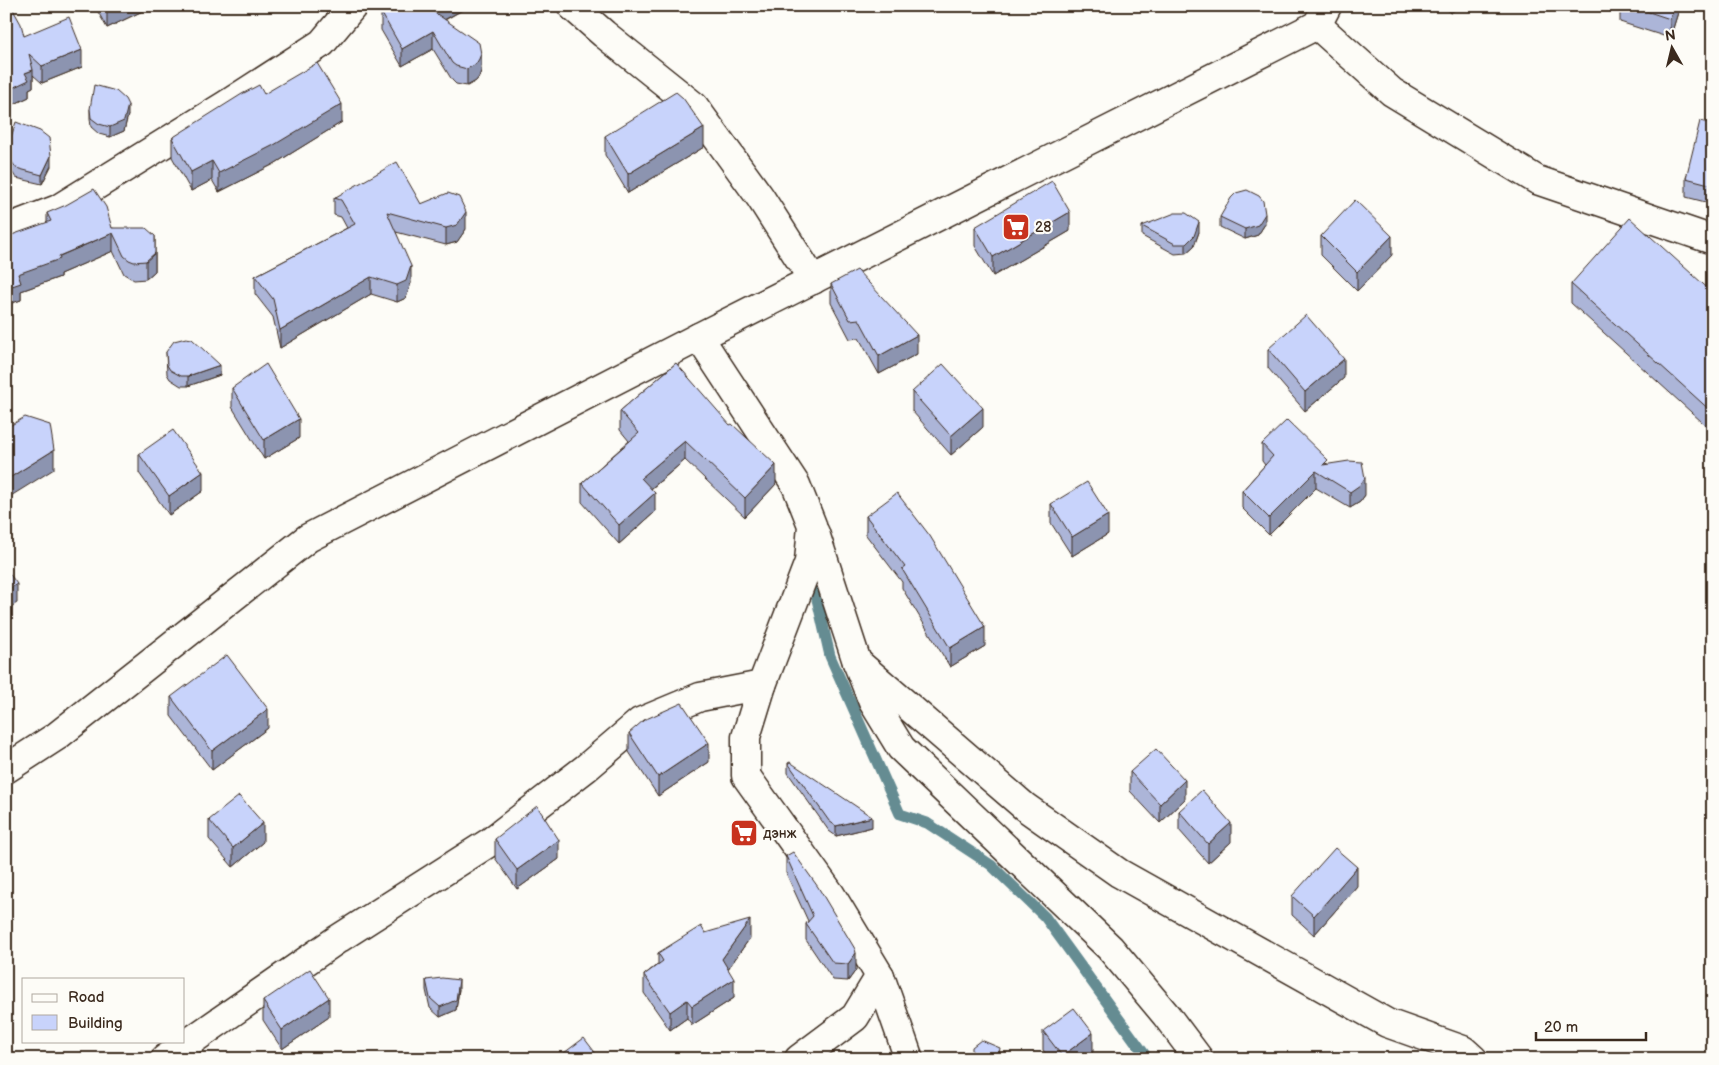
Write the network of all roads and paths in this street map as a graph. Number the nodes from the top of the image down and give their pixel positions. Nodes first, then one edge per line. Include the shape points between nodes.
1 (353, 6) edge
2 (572, 6) edge
3 (1322, 16) edge
4 (6, 229) edge
5 (1713, 240) edge
6 (813, 280) junction
7 (699, 337) junction
8 (812, 525) junction
9 (857, 662) junction
10 (762, 685) junction
11 (6, 769) edge
12 (880, 976) junction
13 (165, 1059) edge
14 (799, 1059) edge
15 (909, 1059) edge
16 (1198, 1059) edge
17 (1473, 1059) edge

1 - 4 street via 322,43 234,100 58,209
2 - 6 street via 694,106 760,197
3 - 5 street via 1392,92 1537,180
3 - 6 street
6 - 7 street
7 - 8 street via 796,484
7 - 11 street via 308,538 57,736
8 - 9 street
8 - 10 street via 809,562
9 - 16 street via 873,702 901,748 1110,948
9 - 17 street via 1025,807 1119,873 1387,1023 1463,1050
10 - 12 street via 746,736 746,776 831,895
10 - 13 street via 700,697 640,722 490,842 338,939
12 - 14 street via 855,1016
12 - 15 street

